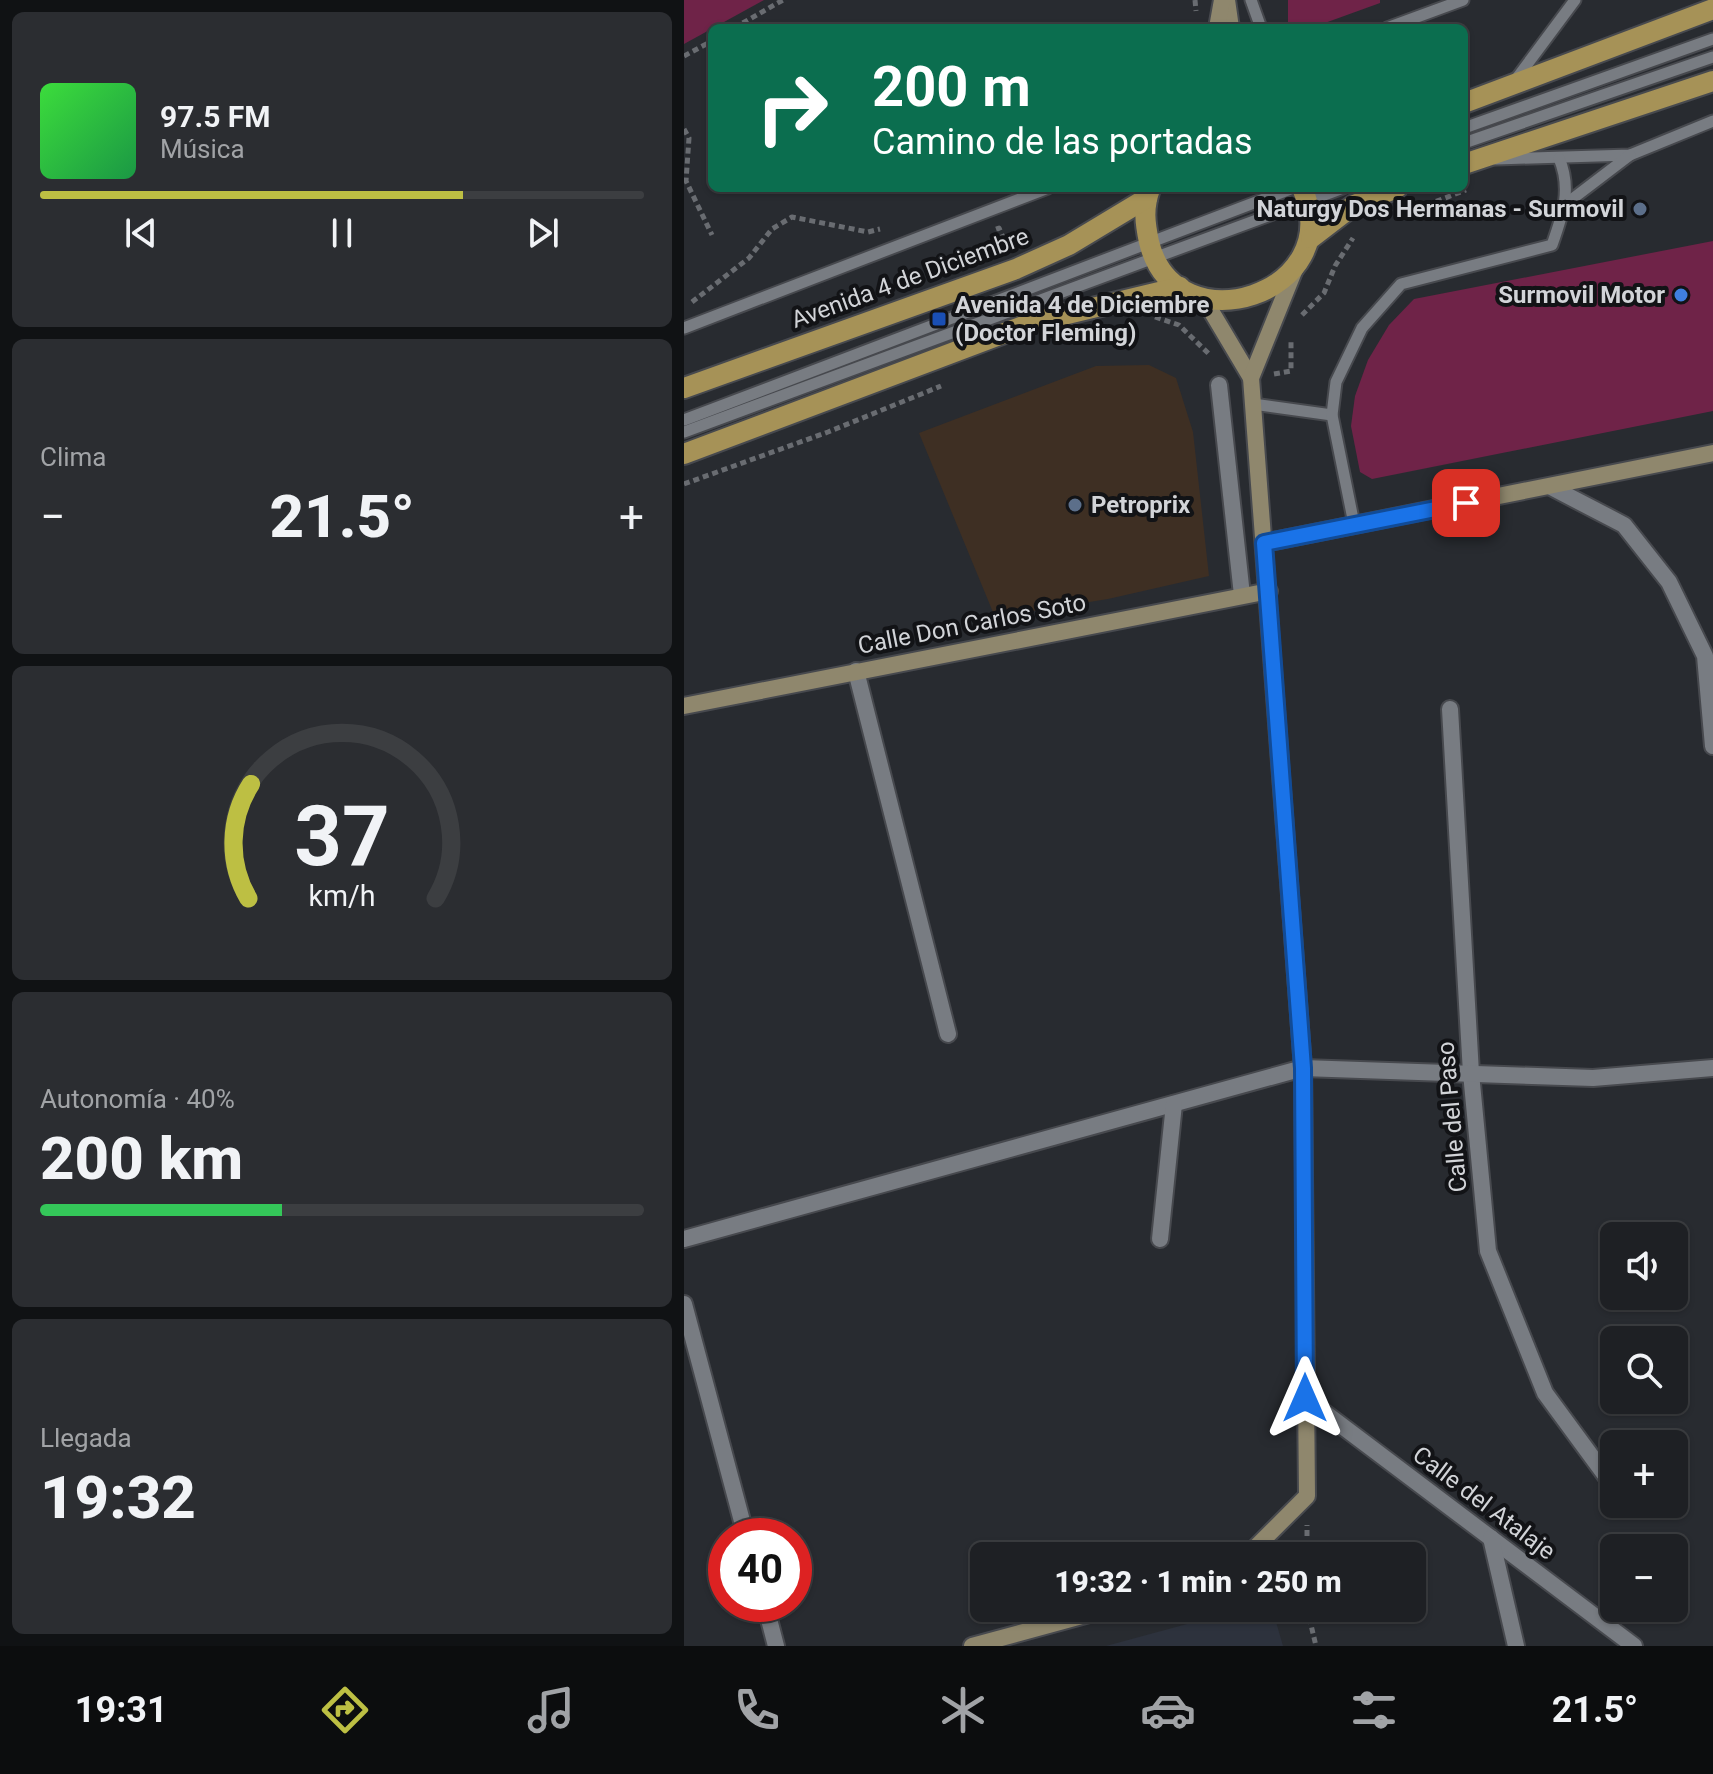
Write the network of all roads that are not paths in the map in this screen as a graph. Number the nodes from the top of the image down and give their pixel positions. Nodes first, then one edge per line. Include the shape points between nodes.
1 (1224, 0) edge
2 (1251, 0) edge
3 (1463, 0) edge
4 (1575, 0) edge
5 (1713, 9) edge
6 (1218, 24) edge
7 (1230, 24) edge
8 (1260, 24) edge
9 (1398, 24) edge
10 (1713, 39) edge
11 (1713, 57) edge
12 (1713, 81) edge
13 (1514, 82) junction
14 (1468, 101) edge
15 (1713, 121) edge
16 (1468, 127) edge
17 (1468, 142) edge
18 (1630, 155) junction
19 (1559, 158) junction
20 (1472, 162) edge
21 (1038, 192) edge
22 (1301, 192) edge
23 (1387, 192) edge
24 (1148, 193) edge
25 (1567, 203) junction
26 (1311, 238) junction
27 (1151, 249) junction
28 (1299, 260) junction
29 (1180, 287) junction
30 (1204, 299) junction
31 (684, 328) edge
32 (1251, 378) junction
33 (1219, 385) road end
34 (684, 388) edge
35 (1253, 404) junction
36 (1332, 415) junction
37 (684, 420) edge
38 (684, 432) edge
39 (1713, 453) edge
40 (684, 454) edge
41 (1551, 487) junction
42 (1354, 524) junction
43 (1264, 543) junction
44 (1269, 591) junction
45 (1242, 595) junction
46 (1709, 656) edge
47 (856, 671) junction
48 (684, 706) edge
49 (1450, 709) dead end
50 (1713, 746) edge
51 (948, 1034) dead end
52 (1303, 1068) junction
53 (1713, 1068) edge
54 (1471, 1073) junction
55 (1174, 1104) junction
56 (684, 1239) edge
57 (1160, 1239) dead end
58 (684, 1304) edge
59 (1305, 1398) junction
60 (1600, 1468) edge
61 (741, 1518) edge
62 (1491, 1538) junction
63 (1261, 1542) edge
64 (770, 1622) edge
65 (1060, 1622) edge
66 (776, 1646) edge
67 (972, 1646) edge
68 (1516, 1646) edge
69 (1634, 1646) edge

1 - 6 street
1 - 7 street
2 - 8 lane
3 - 9 lane
4 - 13 lane
5 - 13 main road
10 - 16 lane
11 - 17 lane
12 - 20 main road
13 - 14 main road
15 - 18 lane
18 - 19 lane
18 - 25 lane
19 - 20 lane
19 - 25 lane
21 - 31 lane
22 - 26 main road
22 - 27 lane
22 - 27 lane
23 - 26 main road via 1354,205
24 - 27 main road via 1144,219
24 - 34 main road, Avenida 4 de Diciembre via 1069,245 1016,269
25 - 36 lane via 1552,245 1401,284 1362,328 1336,382
26 - 28 main road
27 - 29 main road
27 - 37 lane
27 - 38 lane
28 - 30 main road via 1258,296
28 - 32 street
29 - 30 main road
29 - 40 main road via 1034,322
30 - 32 street
32 - 35 street
33 - 45 street
35 - 36 lane
35 - 43 street
36 - 42 lane
39 - 41 street
41 - 42 street
41 - 46 street via 1624,525 1669,582
42 - 43 street
43 - 44 street
44 - 45 street, Calle Don Carlos Soto
44 - 52 street
45 - 47 street, Calle Don Carlos Soto
46 - 50 street
47 - 48 street, Calle Don Carlos Soto
47 - 51 street
49 - 54 street, Calle del Paso
52 - 54 street
52 - 55 street
52 - 59 street
53 - 54 street via 1593,1078
54 - 60 street, Calle del Paso via 1488,1251 1545,1393
55 - 56 street
55 - 57 street
58 - 61 street
59 - 62 street, Calle del Atalaje
59 - 63 street via 1307,1496
62 - 68 street
62 - 69 street, Calle del Atalaje
64 - 66 street
65 - 67 street

